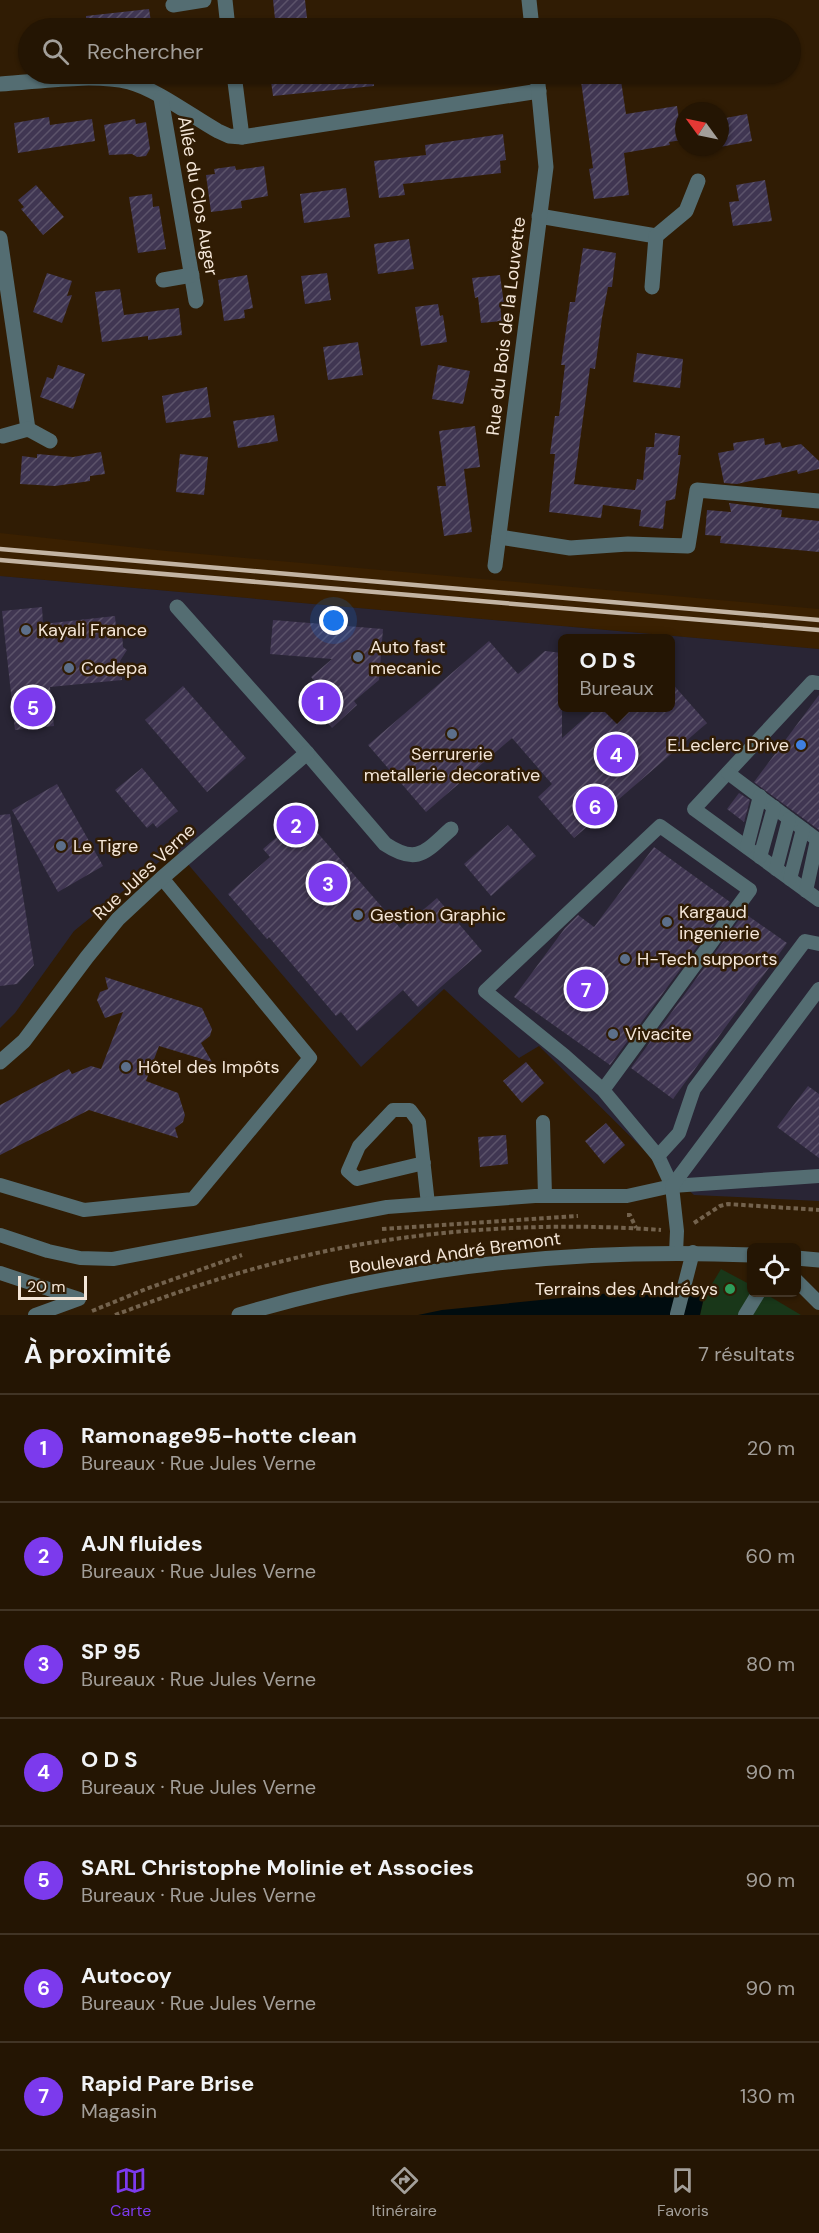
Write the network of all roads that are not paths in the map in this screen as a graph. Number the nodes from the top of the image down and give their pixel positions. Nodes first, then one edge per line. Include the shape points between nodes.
1 (204, 0) edge
2 (225, 0) edge
3 (529, 0) edge
4 (173, 4) dead end
5 (227, 18) edge
6 (531, 18) edge
7 (18, 83) edge
8 (0, 84) edge
9 (133, 84) edge
10 (235, 84) edge
11 (538, 84) edge
12 (539, 91) junction
13 (161, 98) junction
14 (242, 137) junction
15 (698, 181) dead end
16 (539, 216) junction
17 (656, 236) junction
18 (0, 238) edge
19 (192, 275) junction
20 (163, 280) dead end
21 (652, 287) dead end
22 (196, 302) dead end
23 (28, 429) junction
24 (3, 436) dead end
25 (50, 441) dead end
26 (819, 501) edge
27 (499, 537) junction
28 (495, 566) dead end
29 (177, 608) dead end
30 (817, 685) edge
31 (307, 753) junction
32 (728, 773) junction
33 (760, 796) junction
34 (774, 807) junction
35 (789, 819) junction
36 (452, 829) dead end
37 (803, 829) junction
38 (818, 840) edge
39 (747, 847) junction
40 (760, 857) junction
41 (776, 869) junction
42 (162, 878) junction
43 (790, 879) junction
44 (806, 891) junction
45 (819, 900) edge
46 (819, 944) edge
47 (819, 989) edge
48 (0, 1062) edge
49 (603, 1090) junction
50 (543, 1122) dead end
51 (658, 1156) junction
52 (424, 1163) junction
53 (819, 1176) edge
54 (0, 1185) edge
55 (672, 1186) junction
56 (545, 1196) junction
57 (428, 1204) junction
58 (0, 1234) edge
59 (693, 1252) junction
60 (676, 1253) junction
61 (747, 1255) edge
62 (801, 1258) edge
63 (819, 1260) edge
64 (0, 1273) edge
65 (801, 1285) edge
66 (756, 1297) edge
67 (818, 1302) edge
68 (677, 1314) edge
69 (35, 1315) edge
70 (239, 1315) edge
71 (745, 1315) edge

1 - 4 street
2 - 5 street
3 - 6 street
7 - 8 street
9 - 13 street
10 - 14 street
11 - 12 street, Rue du Bois de la Louvette
12 - 14 street
12 - 16 street, Rue du Bois de la Louvette via 546,167
13 - 14 street via 218,131
13 - 19 street, Allée du Clos Auger
15 - 17 street via 686,211
16 - 17 street
16 - 27 street, Rue du Bois de la Louvette
17 - 21 street
18 - 23 street
19 - 20 street
19 - 22 street, Allée du Clos Auger
23 - 24 street
23 - 25 street
26 - 27 street via 697,490 687,546 628,544 570,548
27 - 28 street, Rue du Bois de la Louvette
29 - 31 street
30 - 32 lane
31 - 36 street via 385,844 399,854 413,856 424,852
31 - 42 street, Rue Jules Verne
32 - 33 lane
32 - 39 lane via 694,809
33 - 34 lane
33 - 39 lane
34 - 35 lane
34 - 40 lane
35 - 37 lane
35 - 41 lane
37 - 38 lane
37 - 43 lane
38 - 44 lane
39 - 40 lane
40 - 41 lane
41 - 43 lane
42 - 48 street, Rue Jules Verne via 118,919 24,1041
42 - 54 lane via 310,1058 192,1199 84,1210
43 - 44 lane
44 - 45 lane
46 - 51 lane via 805,941 694,1089 679,1133
47 - 55 lane
49 - 49 lane via 485,991 660,826 750,890
49 - 51 lane
50 - 56 lane
51 - 55 lane
52 - 52 lane via 419,1122 410,1110 393,1110 359,1146 348,1171 357,1179
52 - 57 lane
53 - 55 lane
55 - 56 lane via 627,1196
55 - 60 lane
56 - 57 lane
57 - 58 lane via 113,1258 80,1258
59 - 60 street, Boulevard André Bremont
59 - 61 street, Boulevard André Bremont
59 - 68 lane
60 - 70 street, Boulevard André Bremont via 537,1258 434,1272 332,1290
62 - 63 street
64 - 69 lane via 79,1299
65 - 67 lane
66 - 71 lane

